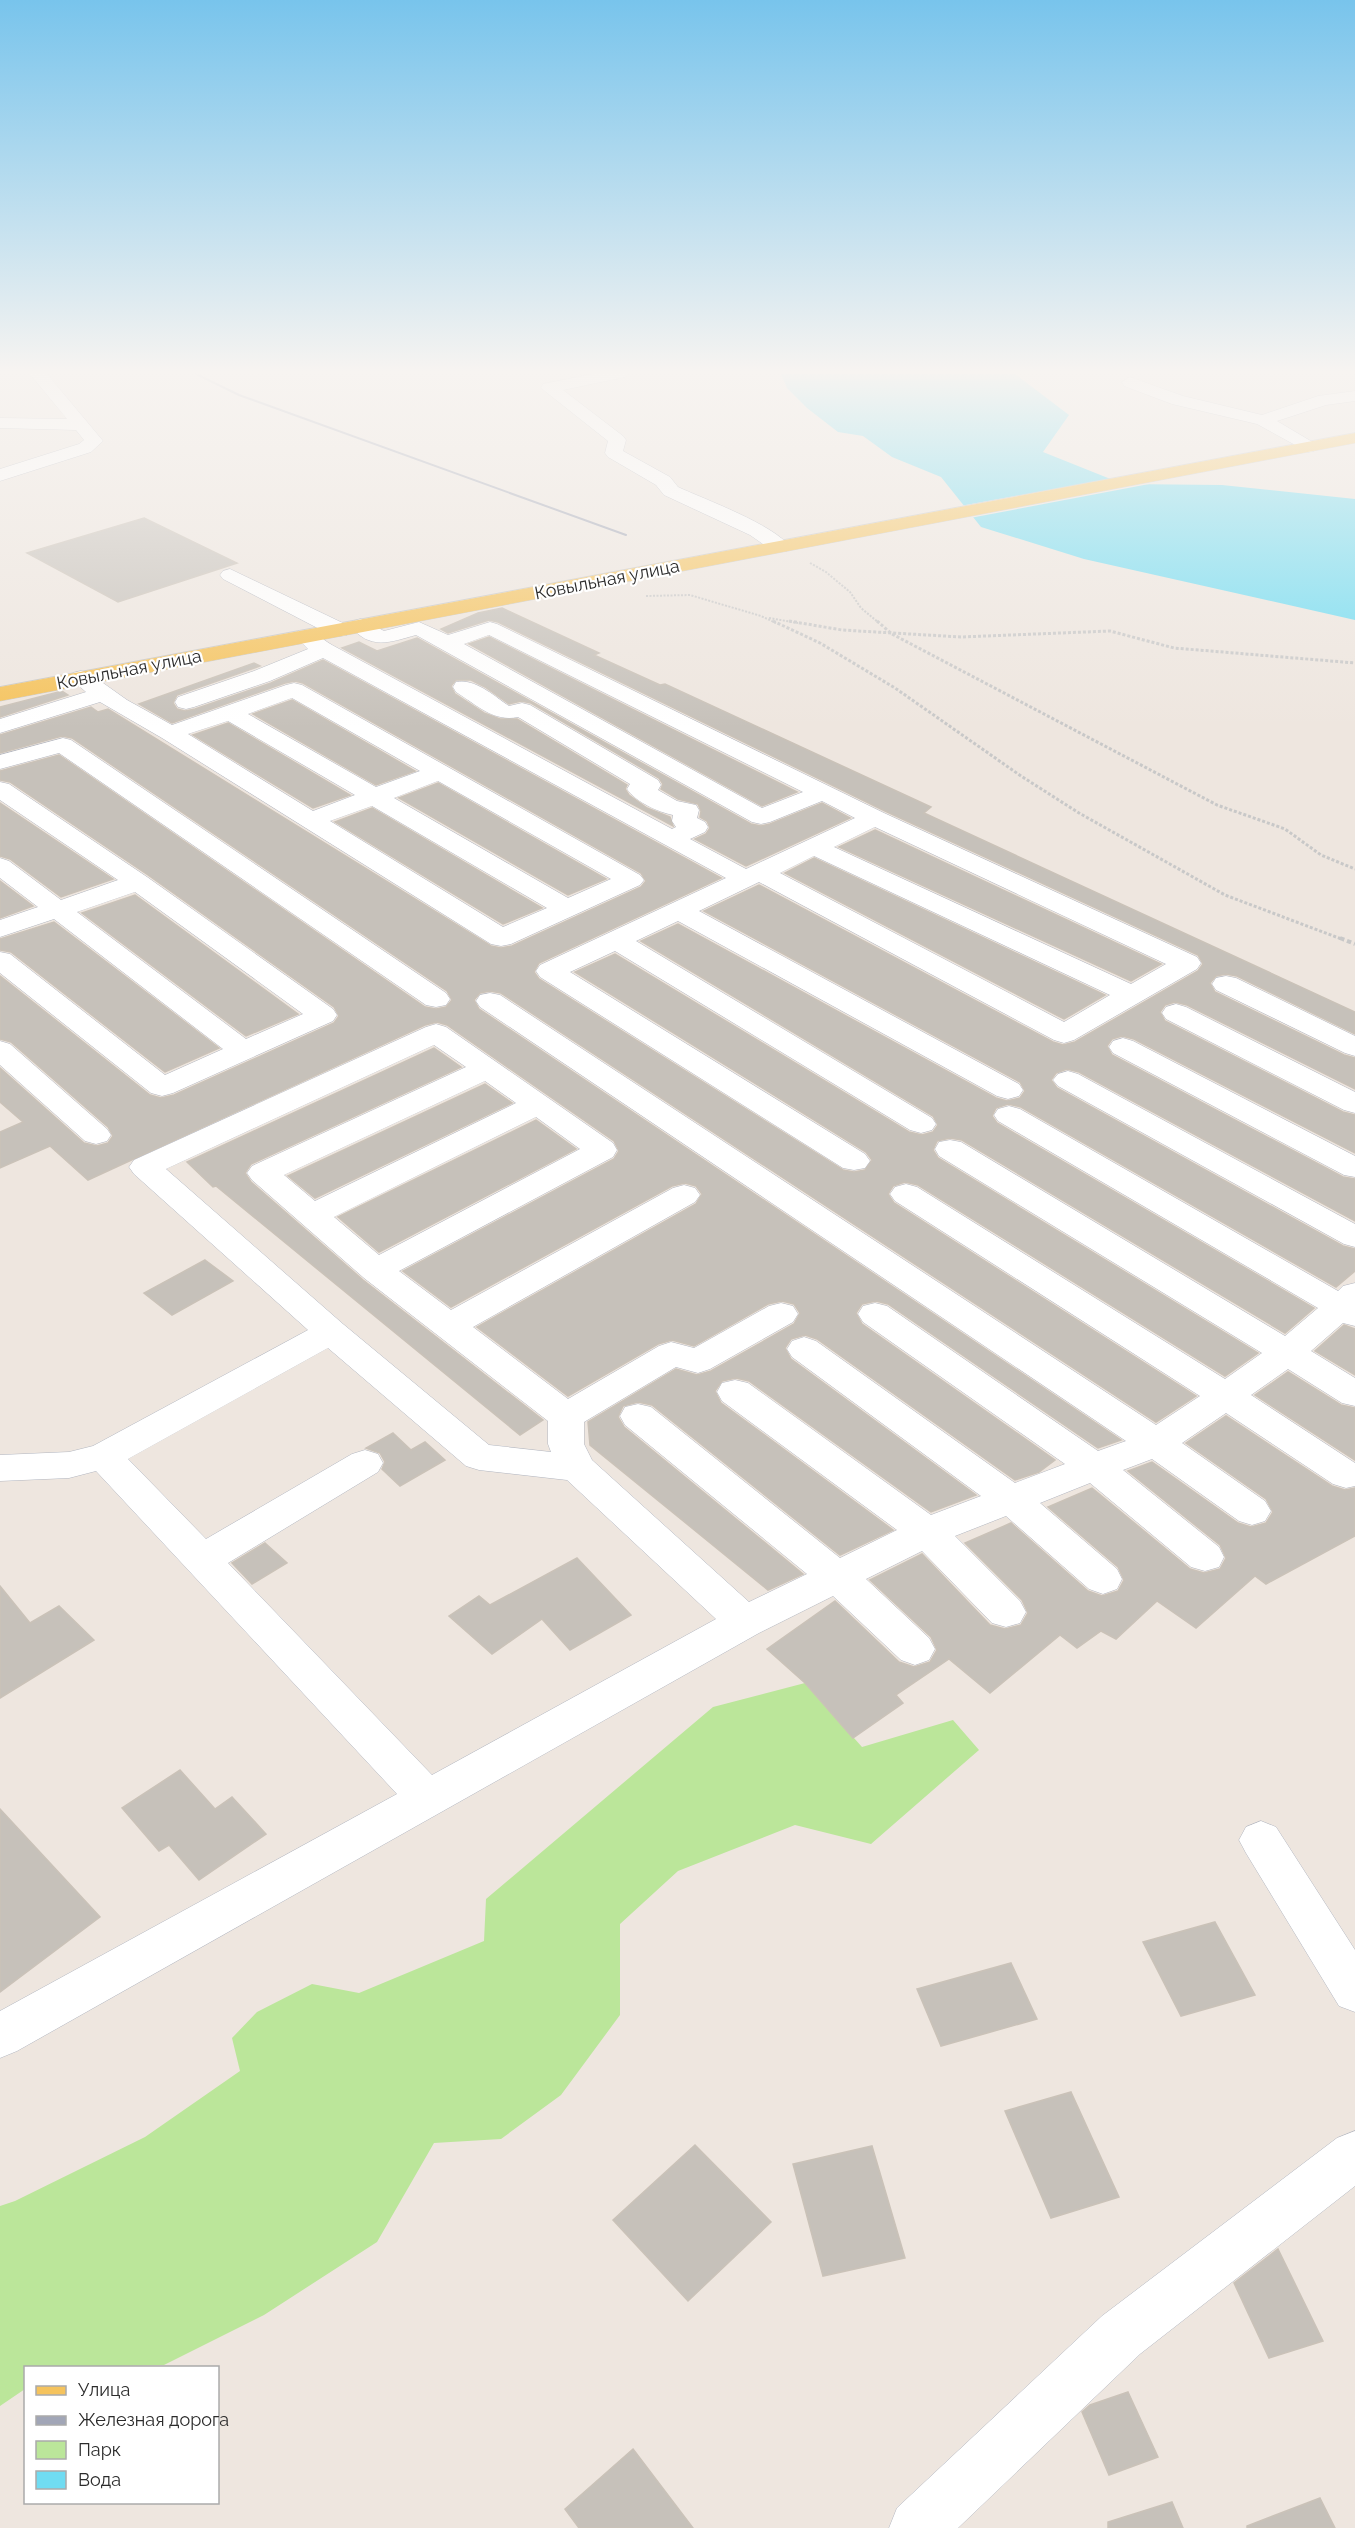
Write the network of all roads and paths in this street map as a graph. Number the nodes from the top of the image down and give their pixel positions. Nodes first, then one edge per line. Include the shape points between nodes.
1 (673, 492) edge
2 (1074, 492) edge
3 (780, 547) junction
4 (230, 575) dead end
5 (638, 596) dead end
6 (761, 616) junction
7 (362, 626) junction
8 (339, 630) junction
9 (891, 634) junction
10 (448, 642) junction
11 (315, 643) junction
12 (1355, 663) edge
13 (81, 678) junction
14 (464, 687) dead end
15 (0, 694) edge
16 (103, 694) junction
17 (186, 702) dead end
18 (229, 712) junction
19 (0, 726) edge
20 (170, 733) junction
21 (0, 762) edge
22 (440, 772) junction
23 (0, 789) edge
24 (823, 792) junction
25 (374, 795) junction
26 (875, 818) junction
27 (311, 820) junction
28 (671, 838) junction
29 (812, 846) junction
30 (0, 866) edge
31 (1355, 869) edge
32 (753, 875) junction
33 (138, 882) junction
34 (568, 909) junction
35 (57, 910) junction
36 (679, 911) junction
37 (0, 929) edge
38 (618, 941) junction
39 (1355, 944) edge
40 (0, 960) edge
41 (1226, 984) dead end
42 (1132, 995) junction
43 (436, 999) dead end
44 (490, 1001) dead end
45 (1176, 1013) dead end
46 (1123, 1047) dead end
47 (1355, 1047) edge
48 (0, 1050) edge
49 (243, 1051) junction
50 (486, 1068) junction
51 (1068, 1080) dead end
52 (1355, 1104) edge
53 (537, 1105) junction
54 (921, 1124) dead end
55 (96, 1134) dead end
56 (950, 1149) dead end
57 (854, 1161) dead end
58 (1355, 1168) edge
59 (906, 1194) dead end
60 (684, 1195) dead end
61 (312, 1215) junction
62 (1355, 1237) edge
63 (376, 1270) junction
64 (1350, 1305) edge
65 (781, 1314) dead end
66 (875, 1314) dead end
67 (449, 1326) junction
68 (331, 1332) junction
69 (804, 1349) dead end
70 (1287, 1353) junction
71 (735, 1392) dead end
72 (1355, 1394) edge
73 (1225, 1395) junction
74 (566, 1416) junction
75 (638, 1416) dead end
76 (1156, 1443) junction
77 (104, 1456) junction
78 (365, 1462) dead end
79 (1095, 1467) junction
80 (0, 1468) edge
81 (577, 1468) junction
82 (1346, 1475) dead end
83 (1011, 1499) junction
84 (1252, 1511) dead end
85 (927, 1533) junction
86 (1205, 1557) dead end
87 (202, 1560) junction
88 (839, 1578) junction
89 (1103, 1580) dead end
90 (1006, 1612) dead end
91 (745, 1622) junction
92 (915, 1649) dead end
93 (428, 1799) junction
94 (1261, 1840) dead end
95 (1355, 1991) edge
96 (0, 2036) edge
97 (1355, 2155) edge
98 (917, 2528) edge

1 - 3 street via 757,531
2 - 3 main road, Ковыльная улица
3 - 7 main road, Ковыльная улица
3 - 9 path via 825,572
4 - 8 street
5 - 6 path via 690,595
6 - 9 path
6 - 39 path via 820,643 886,682 1079,813 1225,895
7 - 8 main road, Ковыльная улица
7 - 10 street via 381,638 419,628
8 - 11 main road, Ковыльная улица
9 - 12 path via 961,637 1110,632 1174,648
9 - 31 path via 1197,795 1285,829 1321,855
10 - 24 street via 490,628
10 - 24 street via 761,817
11 - 13 main road, Ковыльная улица
11 - 17 street via 262,676
11 - 28 street
13 - 15 main road, Ковыльная улица
13 - 16 street
14 - 28 street via 505,713 522,710 649,785 639,789 670,807 687,810 684,821 696,827
16 - 19 street
16 - 20 street
18 - 20 street
18 - 22 street via 294,690
18 - 25 street
20 - 27 street
21 - 43 street via 63,745
22 - 25 street
22 - 34 street via 632,880
23 - 33 street
24 - 26 street
25 - 27 street
25 - 34 street
26 - 29 street
26 - 42 street via 1187,963
27 - 34 street via 501,938
28 - 32 street
29 - 32 street
29 - 42 street
30 - 35 street
32 - 36 street
32 - 42 street via 1064,1034
33 - 35 street
33 - 49 street via 323,1015
35 - 37 street
35 - 49 street
36 - 38 street
36 - 64 street
38 - 54 street
38 - 57 street via 550,971
40 - 49 street via 162,1087
41 - 47 street
44 - 76 street
45 - 52 street
46 - 58 street
48 - 55 street
50 - 53 street
50 - 61 street via 263,1173
50 - 68 street via 436,1033 145,1167
51 - 62 street
53 - 61 street
53 - 63 street via 602,1150
56 - 70 street
59 - 73 street
60 - 67 street
61 - 63 street
63 - 67 street
64 - 70 street
65 - 74 street via 698,1361 671,1354
66 - 79 street
67 - 74 street
68 - 77 street
68 - 81 street via 479,1457
69 - 83 street
70 - 72 street
70 - 73 street
71 - 85 street
73 - 76 street
73 - 82 street
74 - 81 street via 566,1444
75 - 88 street
76 - 79 street
76 - 84 street
77 - 80 street via 69,1466
77 - 87 street
78 - 87 street
79 - 83 street
79 - 86 street
81 - 91 street
83 - 85 street
83 - 89 street
85 - 88 street
85 - 90 street
87 - 93 street
88 - 91 street
88 - 92 street
91 - 93 street
93 - 96 street
94 - 95 street
97 - 98 street via 1121,2336

